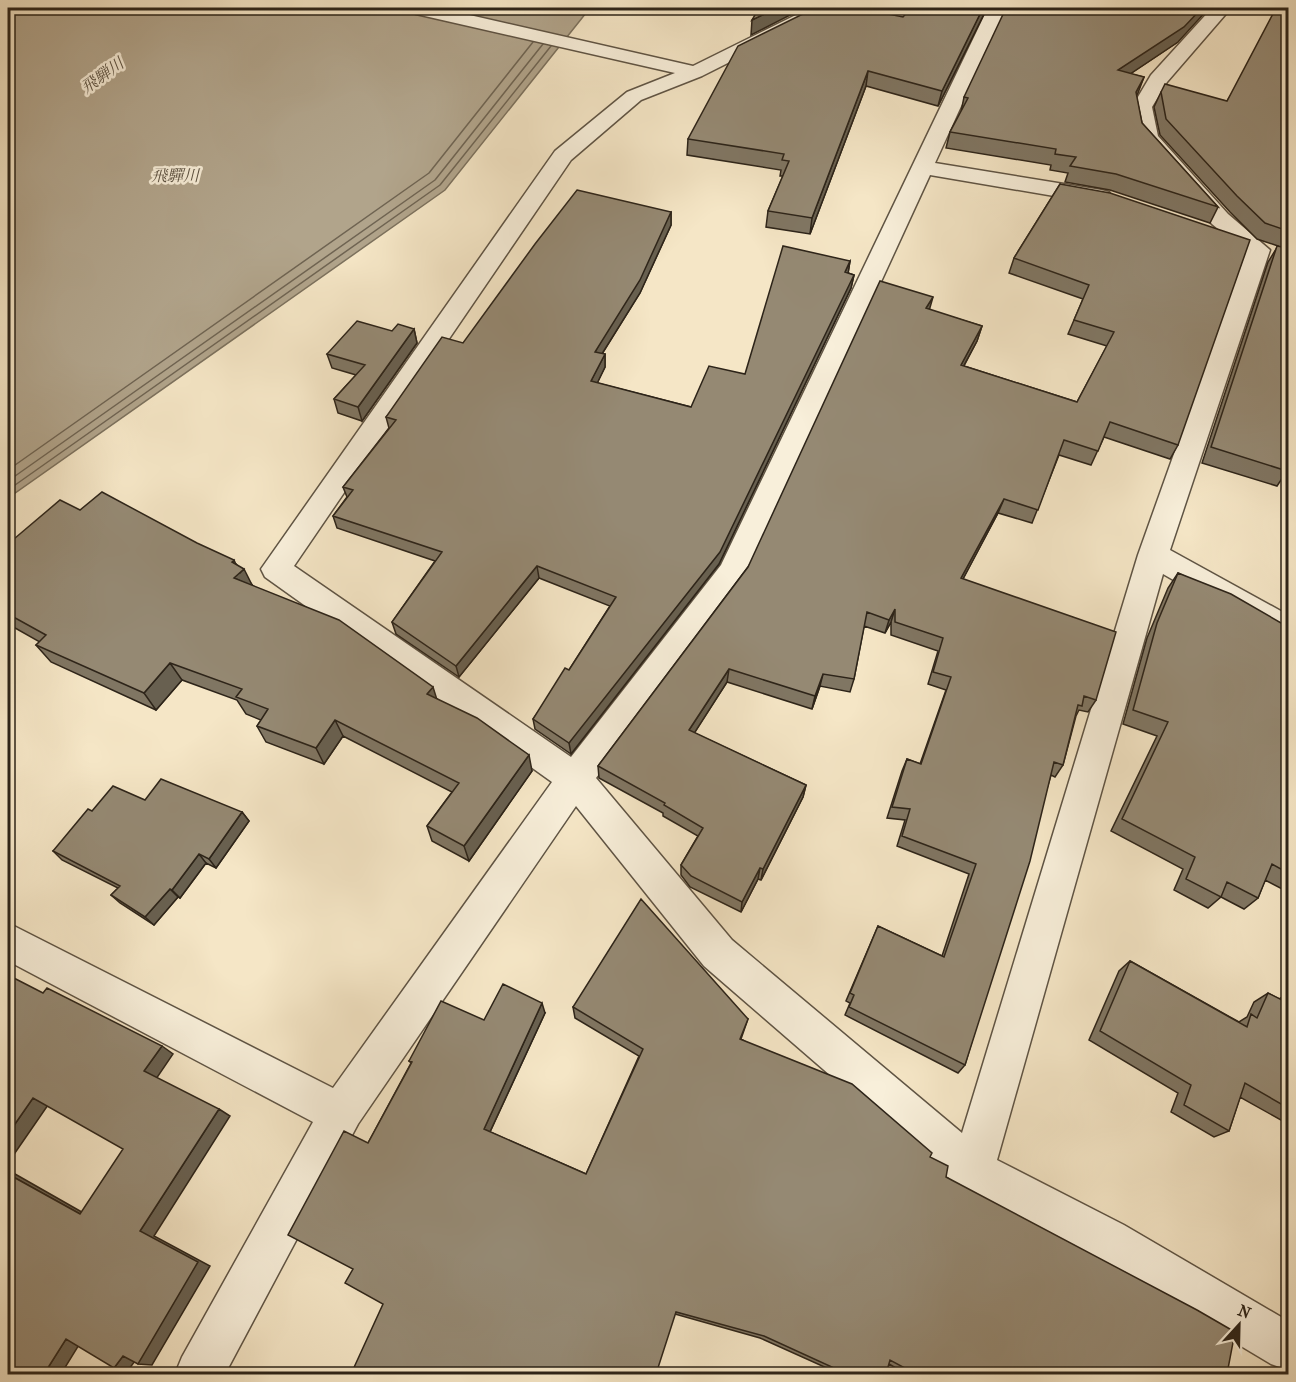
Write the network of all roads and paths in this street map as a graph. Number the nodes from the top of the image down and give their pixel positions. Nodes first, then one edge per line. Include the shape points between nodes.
1 (416, 8) edge
2 (823, 8) edge
3 (997, 8) edge
4 (1222, 8) edge
5 (695, 72) junction
6 (922, 167) junction
7 (1120, 202) edge
8 (1204, 230) edge
9 (1268, 252) junction
10 (1154, 555) junction
11 (1288, 630) edge
12 (575, 779) junction
13 (8, 941) edge
14 (340, 1114) junction
15 (972, 1170) junction
16 (1288, 1347) edge
17 (199, 1374) edge

1 - 5 street
2 - 5 street
3 - 6 street
4 - 9 street via 1158,79 1142,106 1148,137 1220,219
5 - 12 street via 634,96 563,156 276,568
6 - 7 street
6 - 12 street via 733,572
8 - 9 street
9 - 10 street
10 - 11 street
10 - 15 street
12 - 14 street
12 - 15 street via 718,953
13 - 14 street
14 - 17 street
15 - 16 street via 1108,1241

